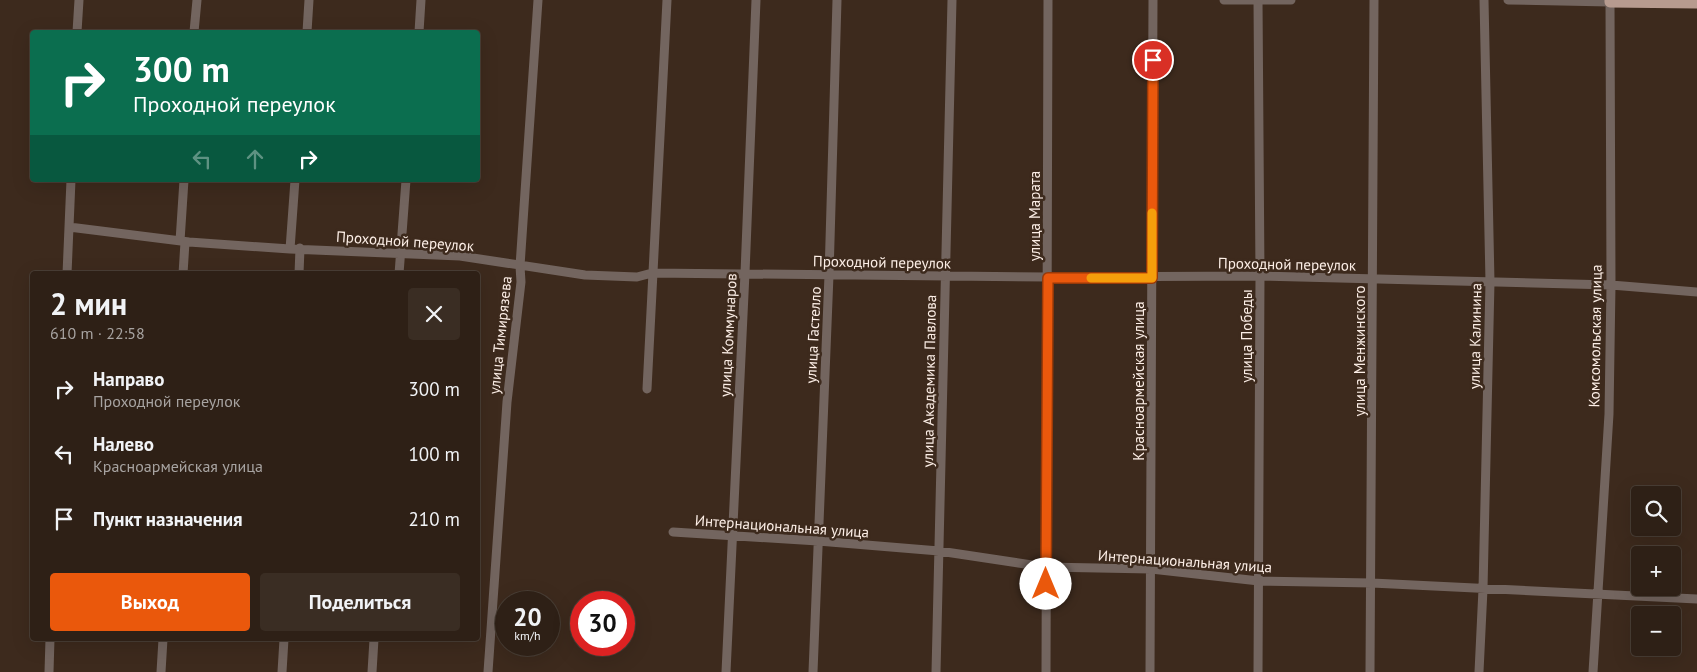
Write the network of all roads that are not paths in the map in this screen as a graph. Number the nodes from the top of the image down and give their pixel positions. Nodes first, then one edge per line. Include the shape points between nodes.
1 (79, 0) edge
2 (196, 0) edge
3 (310, 0) edge
4 (422, 0) edge
5 (538, 0) edge
6 (667, 0) edge
7 (756, 0) edge
8 (837, 0) edge
9 (952, 0) edge
10 (1048, 0) edge
11 (1153, 0) edge
12 (1224, 0) edge
13 (1258, 0) edge
14 (1291, 0) edge
15 (1374, 0) edge
16 (1484, 0) edge
17 (1508, 0) edge
18 (1610, 1) edge
19 (1697, 3) edge
20 (77, 30) edge
21 (194, 30) edge
22 (307, 30) edge
23 (419, 30) edge
24 (71, 182) edge
25 (184, 182) edge
26 (295, 182) edge
27 (406, 182) edge
28 (69, 227) junction
29 (183, 242) junction
30 (295, 249) junction
31 (400, 254) junction
32 (520, 266) junction
33 (67, 271) edge
34 (183, 271) edge
35 (299, 271) edge
36 (399, 271) edge
37 (652, 273) junction
38 (745, 273) junction
39 (830, 275) junction
40 (945, 276) junction
41 (1260, 276) junction
42 (1048, 278) junction
43 (1152, 278) junction
44 (1373, 278) junction
45 (1490, 282) junction
46 (1611, 285) junction
47 (1697, 292) edge
48 (647, 390) dead end
49 (672, 532) dead end
50 (732, 535) junction
51 (818, 541) junction
52 (939, 551) junction
53 (1045, 567) junction
54 (1151, 569) junction
55 (1259, 581) junction
56 (1372, 583) junction
57 (1483, 589) junction
58 (1598, 594) junction
59 (1697, 599) edge
60 (50, 641) edge
61 (163, 641) edge
62 (284, 641) edge
63 (374, 641) edge
64 (49, 672) edge
65 (161, 672) edge
66 (282, 672) edge
67 (372, 672) edge
68 (488, 672) edge
69 (726, 672) edge
70 (813, 672) edge
71 (936, 672) edge
72 (1046, 672) edge
73 (1150, 672) edge
74 (1258, 672) edge
75 (1370, 672) edge
76 (1479, 672) edge
77 (1593, 672) edge

1 - 20 street
2 - 21 street
3 - 22 street
4 - 23 street
5 - 32 street, улица Тимирязева
6 - 37 street
7 - 38 street, улица Коммунаров
8 - 39 street, улица Гастелло
9 - 40 street, улица Академика Павлова
10 - 42 street, улица Марата
11 - 43 street, Красноармейская улица
12 - 13 street
13 - 14 street
13 - 41 street, улица Победы
15 - 44 street, улица Менжинского
16 - 45 street, улица Калинина
17 - 18 street
18 - 19 main road
18 - 46 street, Комсомольская улица
24 - 28 street
25 - 29 street
26 - 30 street
27 - 31 street
28 - 29 street, Проходной переулок
28 - 33 street
29 - 30 street, Проходной переулок
29 - 34 street
30 - 31 street, Проходной переулок
30 - 35 street
31 - 32 street, Проходной переулок via 460,256
31 - 36 street
32 - 37 street, Проходной переулок via 585,275 637,277
32 - 68 street, улица Тимирязева via 522,282 507,402
37 - 38 street, Проходной переулок
37 - 48 street
38 - 39 street, Проходной переулок
38 - 50 street, улица Коммунаров
39 - 40 street, Проходной переулок
39 - 51 street, улица Гастелло
40 - 42 street, Проходной переулок
40 - 52 street, улица Академика Павлова
41 - 43 street, Проходной переулок
41 - 44 street, Проходной переулок
41 - 55 street, улица Победы
42 - 43 street, Проходной переулок
42 - 53 street, улица Марата
43 - 54 street, Красноармейская улица
44 - 45 street, Проходной переулок
44 - 56 street, улица Менжинского
45 - 46 street, Проходной переулок
45 - 57 street, улица Калинина
46 - 47 street, Проходной переулок
46 - 58 street, Комсомольская улица via 1609,414
49 - 50 street, Интернациональная улица
50 - 51 street, Интернациональная улица
50 - 69 street, улица Коммунаров
51 - 52 street, Интернациональная улица
51 - 70 street, улица Гастелло
52 - 53 street, Интернациональная улица
52 - 71 street, улица Академика Павлова
53 - 54 street, Интернациональная улица
53 - 72 street, улица Марата
54 - 55 street, Интернациональная улица
54 - 73 street, Красноармейская улица
55 - 56 street, Интернациональная улица
55 - 74 street, улица Победы
56 - 57 street, Интернациональная улица
56 - 75 street, улица Менжинского
57 - 58 street, Интернациональная улица
57 - 76 street, улица Калинина
58 - 59 street, Интернациональная улица
58 - 77 street, Комсомольская улица
60 - 64 street
61 - 65 street
62 - 66 street
63 - 67 street

